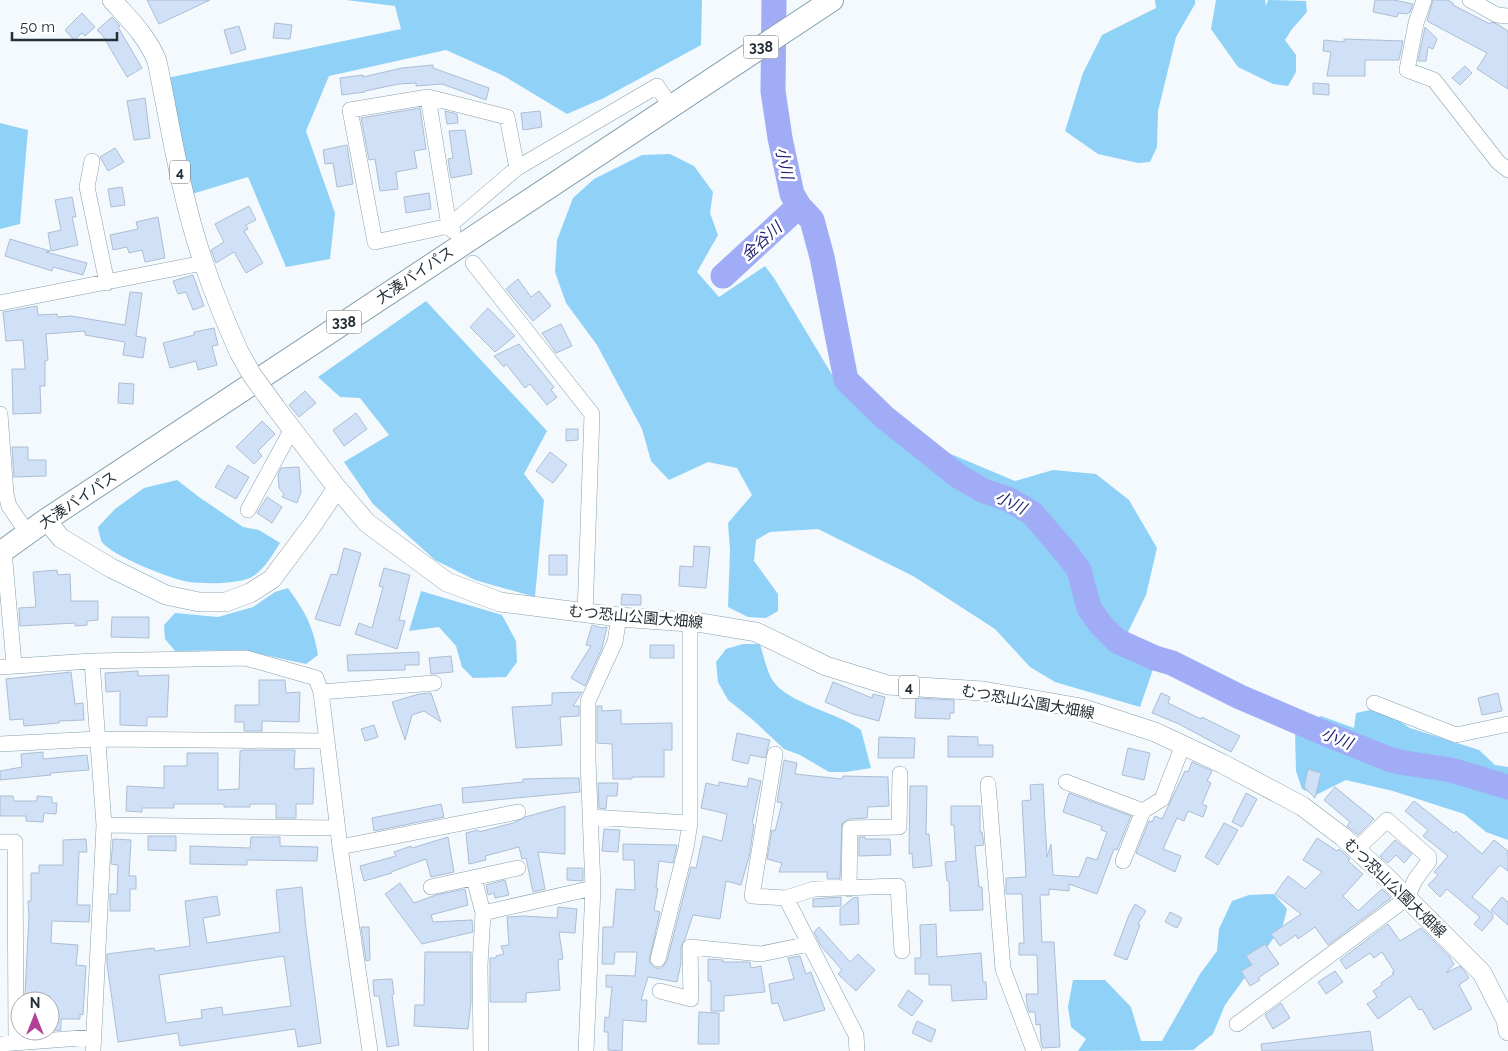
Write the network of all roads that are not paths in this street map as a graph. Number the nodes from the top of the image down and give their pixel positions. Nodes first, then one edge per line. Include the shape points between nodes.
1 (112, 0) edge
2 (832, 0) edge
3 (1424, 0) edge
4 (1470, 0) edge
5 (1508, 16) edge
6 (428, 97) junction
7 (671, 107) junction
8 (92, 161) dead end
9 (517, 168) junction
10 (1508, 170) edge
11 (451, 229) junction
12 (203, 263) junction
13 (473, 263) dead end
14 (107, 282) junction
15 (0, 303) edge
16 (0, 414) edge
17 (292, 429) junction
18 (1, 452) edge
19 (337, 488) junction
20 (248, 510) dead end
21 (46, 520) junction
22 (28, 534) junction
23 (2, 552) edge
24 (585, 614) junction
25 (618, 617) junction
26 (690, 622) junction
27 (92, 660) junction
28 (7, 666) edge
29 (434, 683) dead end
30 (321, 692) junction
31 (1374, 703) dead end
32 (1508, 724) edge
33 (97, 739) junction
34 (326, 741) junction
35 (0, 744) edge
36 (1183, 745) junction
37 (775, 754) dead end
38 (900, 774) dead end
39 (1066, 782) dead end
40 (988, 784) dead end
41 (1143, 811) junction
42 (518, 812) dead end
43 (590, 817) junction
44 (690, 823) junction
45 (104, 825) junction
46 (338, 828) junction
47 (0, 842) edge
48 (340, 847) junction
49 (1357, 850) junction
50 (1123, 861) dead end
51 (518, 868) dead end
52 (474, 878) junction
53 (430, 887) dead end
54 (593, 888) junction
55 (849, 889) junction
56 (786, 898) junction
57 (1407, 898) junction
58 (483, 913) junction
59 (809, 944) junction
60 (902, 951) dead end
61 (658, 959) dead end
62 (660, 991) dead end
63 (1237, 1024) dead end
64 (1508, 1031) edge
65 (16, 1043) junction
66 (0, 1044) edge
67 (94, 1044) edge
68 (370, 1051) edge
69 (481, 1051) edge
70 (586, 1051) edge
71 (857, 1051) edge
72 (1034, 1051) edge

1 - 12 main road, 4 via 151,46 157,61 184,195
2 - 7 highway, 大湊バイパス / 338
3 - 10 street via 1407,70 1434,80 1498,162
4 - 5 street via 1497,15
6 - 9 street via 507,117
6 - 11 street
6 - 11 street via 350,110 375,242
7 - 9 street via 657,86
7 - 21 highway, 大湊バイパス / 338
8 - 14 street via 86,187
9 - 11 street
12 - 14 street
12 - 17 main road, むつ恐山公園大畑線 / 4, bridge via 239,352
13 - 24 street via 592,414
14 - 15 street
16 - 18 street
17 - 19 main road, むつ恐山公園大畑線 / 4
17 - 20 street
18 - 22 street via 9,506
19 - 21 main road via 272,580 226,602 198,602 166,595 111,568 61,538
19 - 24 main road, むつ恐山公園大畑線 / 4 via 367,523 447,582 500,602
21 - 22 highway, 大湊バイパス / 338
22 - 23 highway, 大湊バイパス / 338
23 - 28 street
24 - 25 main road, むつ恐山公園大畑線 / 4
25 - 26 main road, むつ恐山公園大畑線 / 4
25 - 43 street via 615,642 588,700
26 - 36 main road, むつ恐山公園大畑線 / 4 via 756,632 826,666 888,685 983,691 1081,708 1155,732
26 - 44 street
27 - 28 street
27 - 30 street via 246,658 316,678
27 - 33 street
29 - 30 street
30 - 34 street
31 - 32 street via 1456,735
33 - 34 street
33 - 35 street
33 - 45 street
34 - 46 street
36 - 41 street via 1162,799
36 - 49 main road, むつ恐山公園大畑線 / 4 via 1302,806
37 - 56 street via 752,896
38 - 55 street via 899,827 850,828
39 - 41 street
40 - 72 street via 1003,969
41 - 50 street
42 - 48 street
43 - 44 street
43 - 54 street
44 - 61 street
45 - 46 street
45 - 67 street
46 - 48 street
47 - 65 street via 14,842
48 - 68 street
49 - 57 main road, むつ恐山公園大畑線 / 4
49 - 57 street via 1387,820 1430,857
51 - 52 street
52 - 53 street
52 - 58 street
54 - 58 street
54 - 70 street
55 - 56 street via 814,889
55 - 60 street via 898,886
56 - 59 street
57 - 63 street
57 - 64 main road, むつ恐山公園大畑線 / 4 via 1482,973 1506,1020
58 - 69 street
59 - 62 street via 761,954 690,947 691,999
59 - 71 street via 856,1035
65 - 66 street
65 - 67 street

